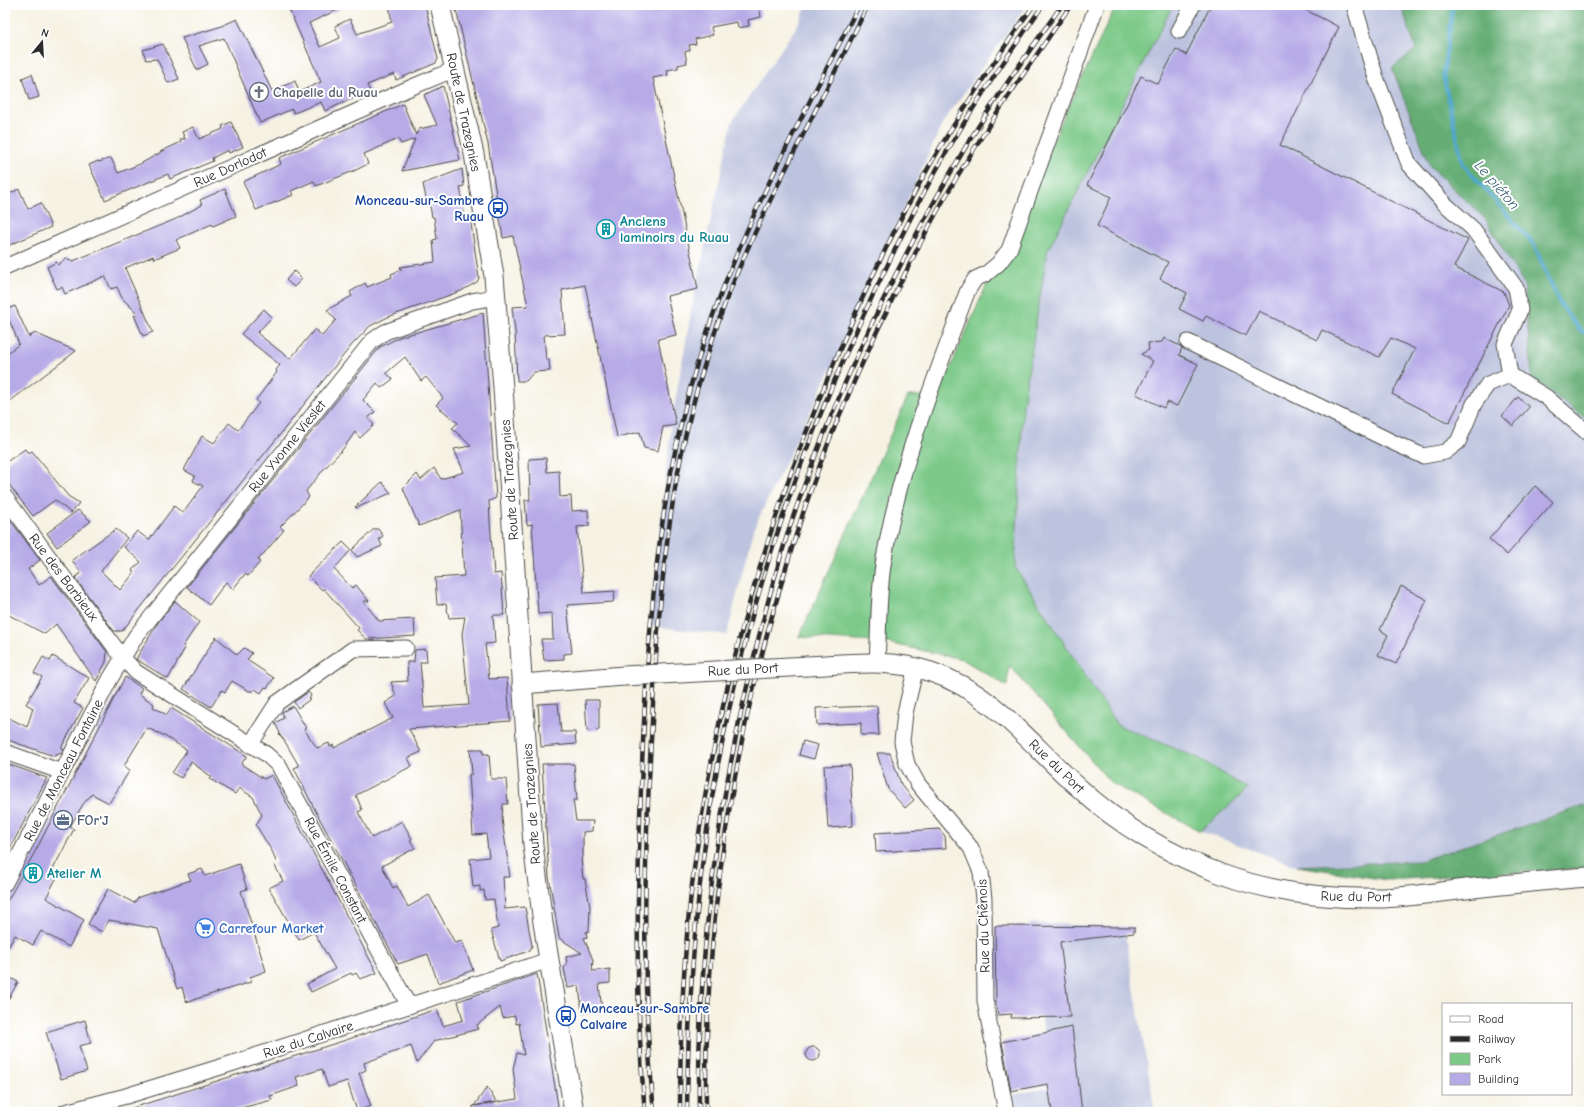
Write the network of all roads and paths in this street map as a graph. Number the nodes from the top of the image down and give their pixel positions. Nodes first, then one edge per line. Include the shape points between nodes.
1 (440, 5) edge
2 (1097, 5) edge
3 (1193, 5) edge
4 (1354, 5) edge
5 (1179, 31) dead end
6 (455, 70) junction
7 (5, 267) edge
8 (496, 296) junction
9 (1188, 342) dead end
10 (1510, 375) junction
11 (1589, 434) edge
12 (5, 497) edge
13 (406, 648) dead end
14 (122, 657) junction
15 (877, 662) junction
16 (916, 667) junction
17 (522, 684) junction
18 (250, 745) junction
19 (5, 752) edge
20 (62, 772) junction
21 (1589, 877) edge
22 (5, 884) edge
23 (549, 960) junction
24 (409, 1006) junction
25 (65, 1112) edge
26 (574, 1112) edge
27 (1006, 1112) edge

1 - 6 main road, Route de Trazegnies
2 - 15 street via 1009,250 998,264 975,279 968,290 924,405 892,515 884,561
3 - 5 street
4 - 10 street via 1376,78 1409,164 1445,204 1473,229 1516,288 1520,310 1505,344
6 - 7 street, Rue Dorlodot
6 - 8 main road, Route de Trazegnies via 483,203
8 - 14 street, Rue Yvonne Vieslet via 385,332 372,341 169,593
8 - 17 main road, Route de Trazegnies
9 - 10 street via 1423,456 1445,452 1458,442 1474,404 1488,384
10 - 11 street via 1546,397
12 - 14 street, Rue des Barbieux
13 - 18 street via 353,650 276,703
14 - 18 street, Rue Émile Constant via 136,672
14 - 20 street, Rue de Monceau Fontaine
15 - 16 main road, Rue du Port
15 - 17 main road, Rue du Port, bridge
16 - 21 main road, Rue du Port via 949,679 987,700 1077,786 1123,823 1178,856 1225,875 1304,894 1386,898
16 - 27 street, Rue du Chênois via 905,713 902,742 907,764 918,784 971,848 981,872 984,900 985,1001
17 - 23 main road, Route de Trazegnies via 533,845
18 - 24 street, Rue Émile Constant via 279,766
19 - 20 street
20 - 22 street, Rue de Monceau Fontaine
23 - 24 street, Rue du Calvaire
23 - 26 main road, Route de Trazegnies
24 - 25 street, Rue du Calvaire via 157,1087

